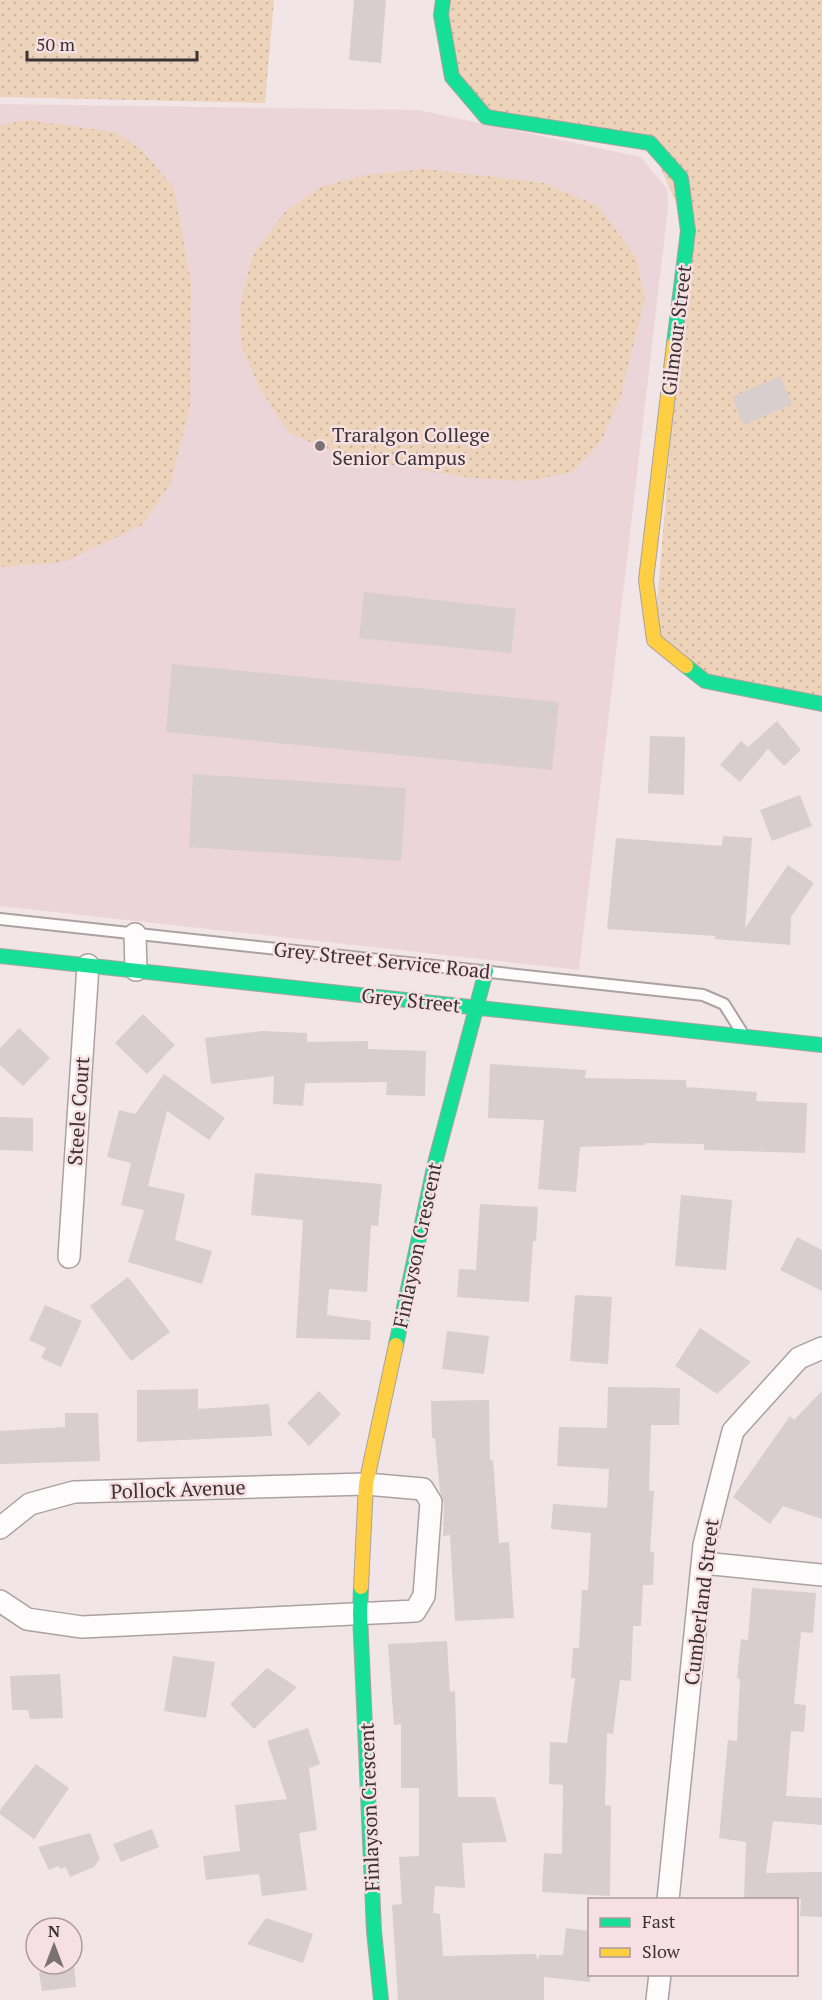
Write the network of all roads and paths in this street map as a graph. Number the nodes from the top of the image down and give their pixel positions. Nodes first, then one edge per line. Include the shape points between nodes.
1 (443, 0) edge
2 (822, 705) edge
3 (0, 919) edge
4 (135, 934) junction
5 (0, 956) edge
6 (88, 965) junction
7 (136, 970) junction
8 (486, 971) junction
9 (476, 1007) junction
10 (744, 1036) junction
11 (822, 1045) edge
12 (69, 1257) dead end
13 (822, 1348) edge
14 (366, 1484) junction
15 (0, 1528) edge
16 (703, 1563) junction
17 (822, 1575) edge
18 (0, 1601) edge
19 (360, 1614) junction
20 (668, 1898) edge
21 (660, 1976) edge
22 (381, 2000) edge
23 (657, 2000) edge

1 - 2 street, Gilmour Street via 441,15 452,77 486,117 650,143 681,178 688,231 646,580 654,640 705,681
3 - 4 lane, Grey Street Service Road
4 - 7 street
4 - 8 lane, Grey Street Service Road
5 - 6 street, Grey Street
6 - 7 street, Grey Street
6 - 12 street, Steele Court
7 - 9 street, Grey Street
8 - 9 street, Finlayson Crescent
8 - 10 lane, Grey Street Service Road via 703,995 724,1004
9 - 10 street, Grey Street
9 - 14 street, Finlayson Crescent via 435,1163
10 - 11 street, Grey Street
13 - 16 street, Cumberland Street via 799,1358 733,1431 704,1545
14 - 15 street, Pollock Avenue via 74,1492 30,1504
14 - 19 street, Finlayson Crescent
14 - 19 street via 423,1489 431,1502 424,1596 415,1611
16 - 17 street
16 - 20 street, Cumberland Street
18 - 19 street via 27,1618 82,1627
19 - 22 street, Finlayson Crescent via 374,1931
21 - 23 street

